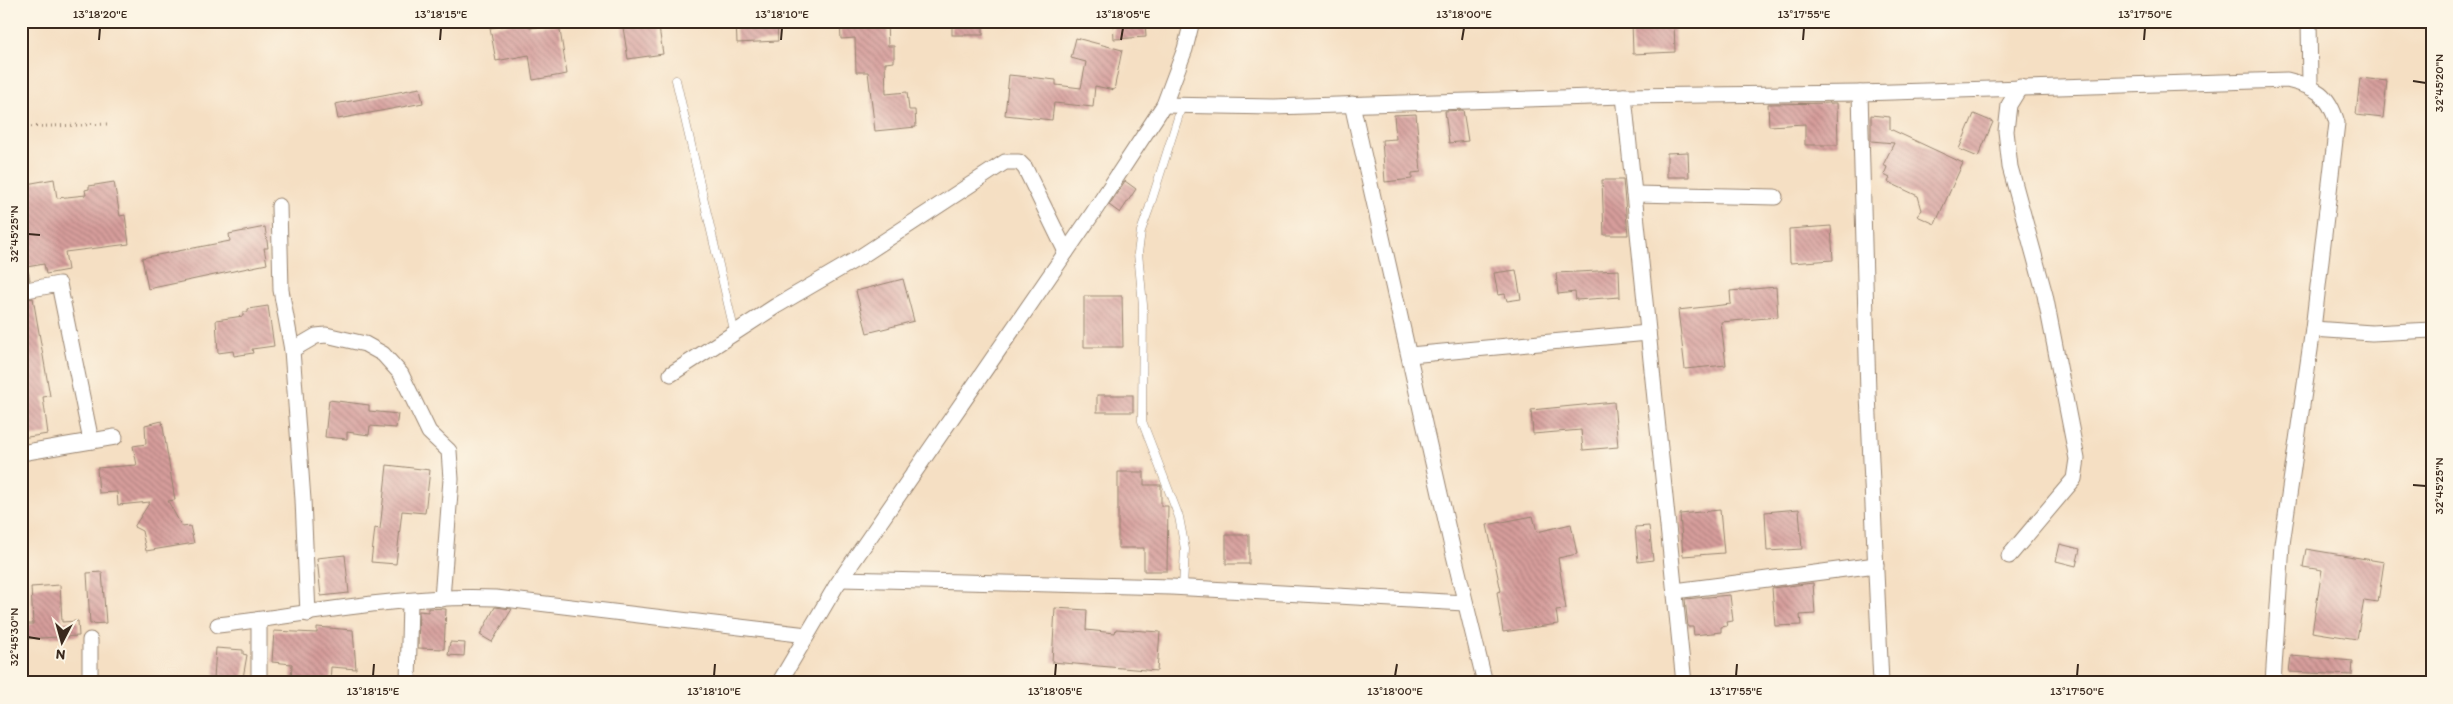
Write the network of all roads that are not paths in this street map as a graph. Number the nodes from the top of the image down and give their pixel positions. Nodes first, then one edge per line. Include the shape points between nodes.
1 (1192, 21) edge
2 (2310, 21) edge
3 (676, 80) dead end
4 (2310, 85) junction
5 (2020, 87) junction
6 (1860, 92) junction
7 (1624, 96) junction
8 (1352, 104) junction
9 (1164, 105) junction
10 (1182, 105) junction
11 (1634, 194) junction
12 (1775, 197) dead end
13 (278, 206) dead end
14 (1066, 252) junction
15 (21, 292) edge
16 (2313, 329) junction
17 (2432, 330) edge
18 (1648, 333) junction
19 (735, 334) junction
20 (292, 350) junction
21 (1410, 355) junction
22 (671, 374) dead end
23 (115, 437) dead end
24 (91, 441) junction
25 (21, 453) edge
26 (2009, 556) dead end
27 (1876, 566) junction
28 (841, 579) junction
29 (1183, 587) junction
30 (1675, 591) junction
31 (442, 599) junction
32 (410, 602) junction
33 (1465, 603) junction
34 (308, 614) junction
35 (259, 620) junction
36 (218, 626) dead end
37 (807, 635) junction
38 (90, 640) dead end
39 (90, 683) edge
40 (259, 683) edge
41 (408, 683) edge
42 (779, 683) edge
43 (1485, 683) edge
44 (1684, 683) edge
45 (1881, 683) edge
46 (2273, 683) edge

1 - 9 street via 1186,49
2 - 4 street
3 - 19 lane
4 - 5 street via 2287,80
4 - 16 street via 2333,107 2337,124
5 - 6 street
5 - 26 street via 2009,105 2006,131 2010,167 2046,295 2077,469 2074,479
6 - 7 street
6 - 27 street
7 - 8 street
7 - 11 street
8 - 10 street via 1273,107
8 - 21 street
9 - 10 street
9 - 14 street
10 - 29 lane via 1141,231 1138,253 1143,305 1142,421 1179,517 1185,550
11 - 12 street
11 - 18 street
13 - 20 street via 281,290
14 - 19 street via 1025,168 1019,162 1005,162
14 - 28 street
15 - 24 street via 59,284
16 - 17 street via 2372,333
16 - 46 street via 2282,544
18 - 21 street
18 - 30 street
19 - 22 street
20 - 31 street via 316,336 326,336 365,344 383,354 400,374 429,432 449,451 451,479
20 - 34 street
21 - 33 street
23 - 24 street
24 - 25 street
27 - 30 street
27 - 45 street
28 - 29 street
28 - 37 street
29 - 33 street
30 - 44 street
31 - 32 street
31 - 37 street via 496,598
32 - 34 street
32 - 41 street
33 - 43 street
34 - 35 street
35 - 36 street
35 - 40 street
37 - 42 street
38 - 39 street

